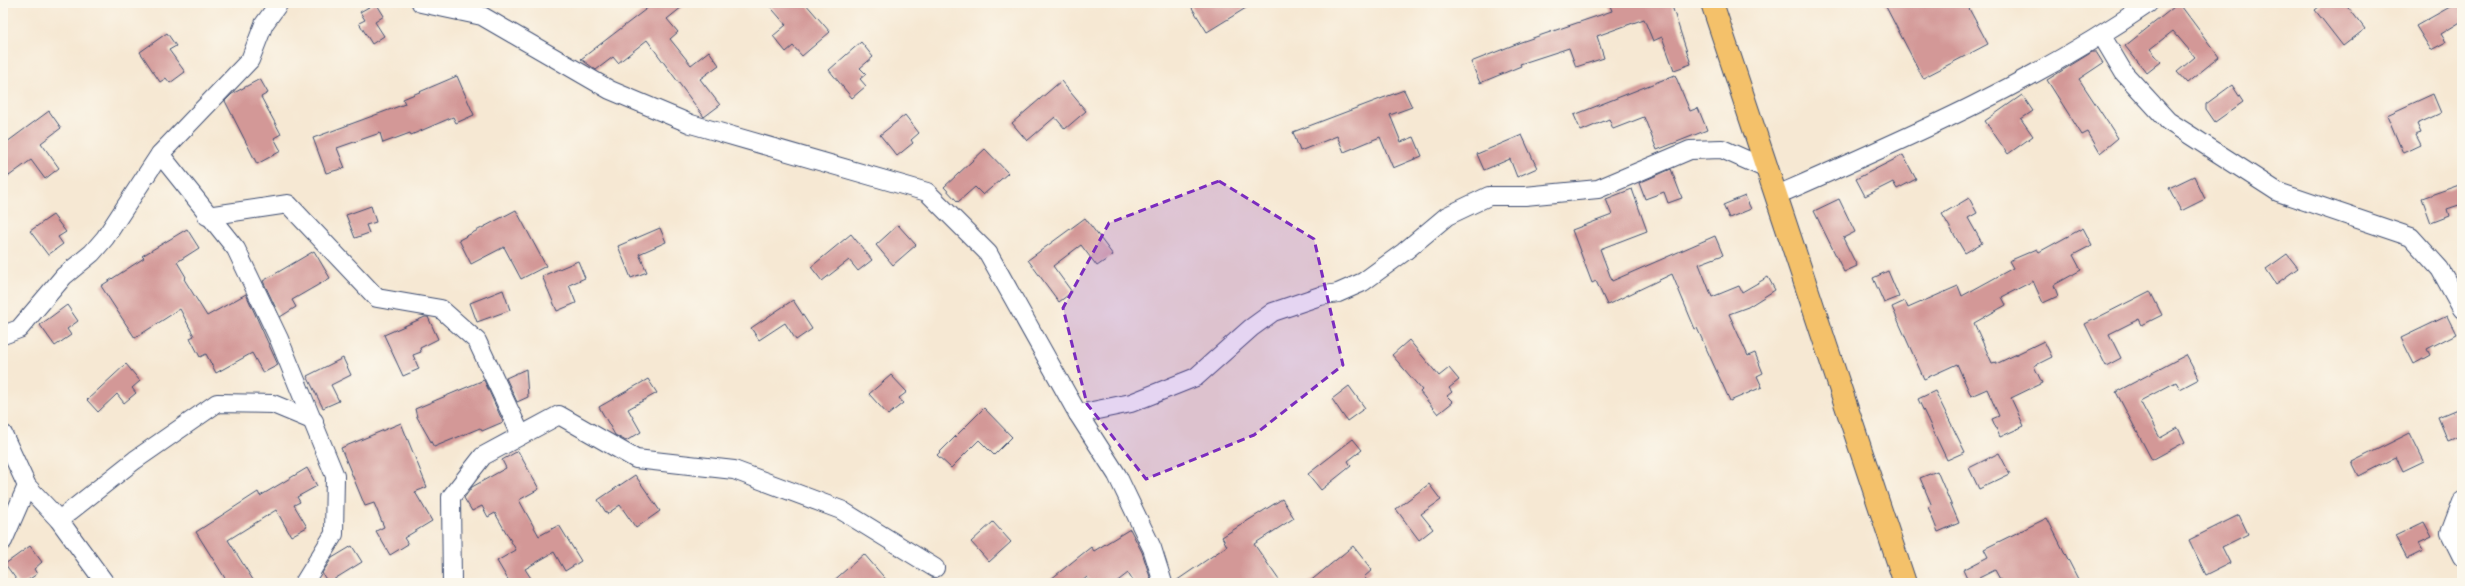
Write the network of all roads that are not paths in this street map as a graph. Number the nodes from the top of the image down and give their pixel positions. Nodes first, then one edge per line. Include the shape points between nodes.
1 (279, 3) edge
2 (421, 3) edge
3 (1712, 3) edge
4 (2149, 3) edge
5 (2102, 36) junction
6 (160, 154) junction
7 (1767, 169) junction
8 (1775, 196) junction
9 (207, 216) junction
10 (2462, 309) edge
11 (3, 334) edge
12 (1078, 414) junction
13 (314, 421) junction
14 (3, 434) edge
15 (521, 435) junction
16 (27, 486) junction
17 (2462, 501) edge
18 (59, 520) junction
19 (3, 541) edge
20 (2462, 557) edge
21 (935, 568) dead end
22 (105, 583) edge
23 (304, 583) edge
24 (452, 583) edge
25 (1163, 583) edge
26 (1905, 583) edge

1 - 6 street via 264,24 250,60
2 - 12 street via 482,16 610,90 691,124 927,192 988,253
3 - 7 main road
4 - 5 street
5 - 8 street via 1933,127
5 - 10 street via 2124,74 2168,121 2278,192 2411,237 2440,269
6 - 9 street
6 - 11 street via 105,238 92,253 64,276 19,329
7 - 8 main road
7 - 12 street via 1722,149 1690,150 1598,188 1525,196 1488,196 1447,216 1363,282 1338,293 1320,296 1273,312 1196,377 1131,403
8 - 26 main road
9 - 13 street via 236,249
9 - 15 street via 288,204 377,298 441,309 477,341
12 - 25 street via 1117,475 1152,548
13 - 18 street via 274,404 217,403 135,460
13 - 23 street via 335,476 334,534
14 - 16 street
15 - 21 street via 559,415 636,459 734,470 841,510
15 - 24 street via 483,456 450,497
16 - 18 street
16 - 19 street
17 - 20 street via 2450,533
18 - 22 street

